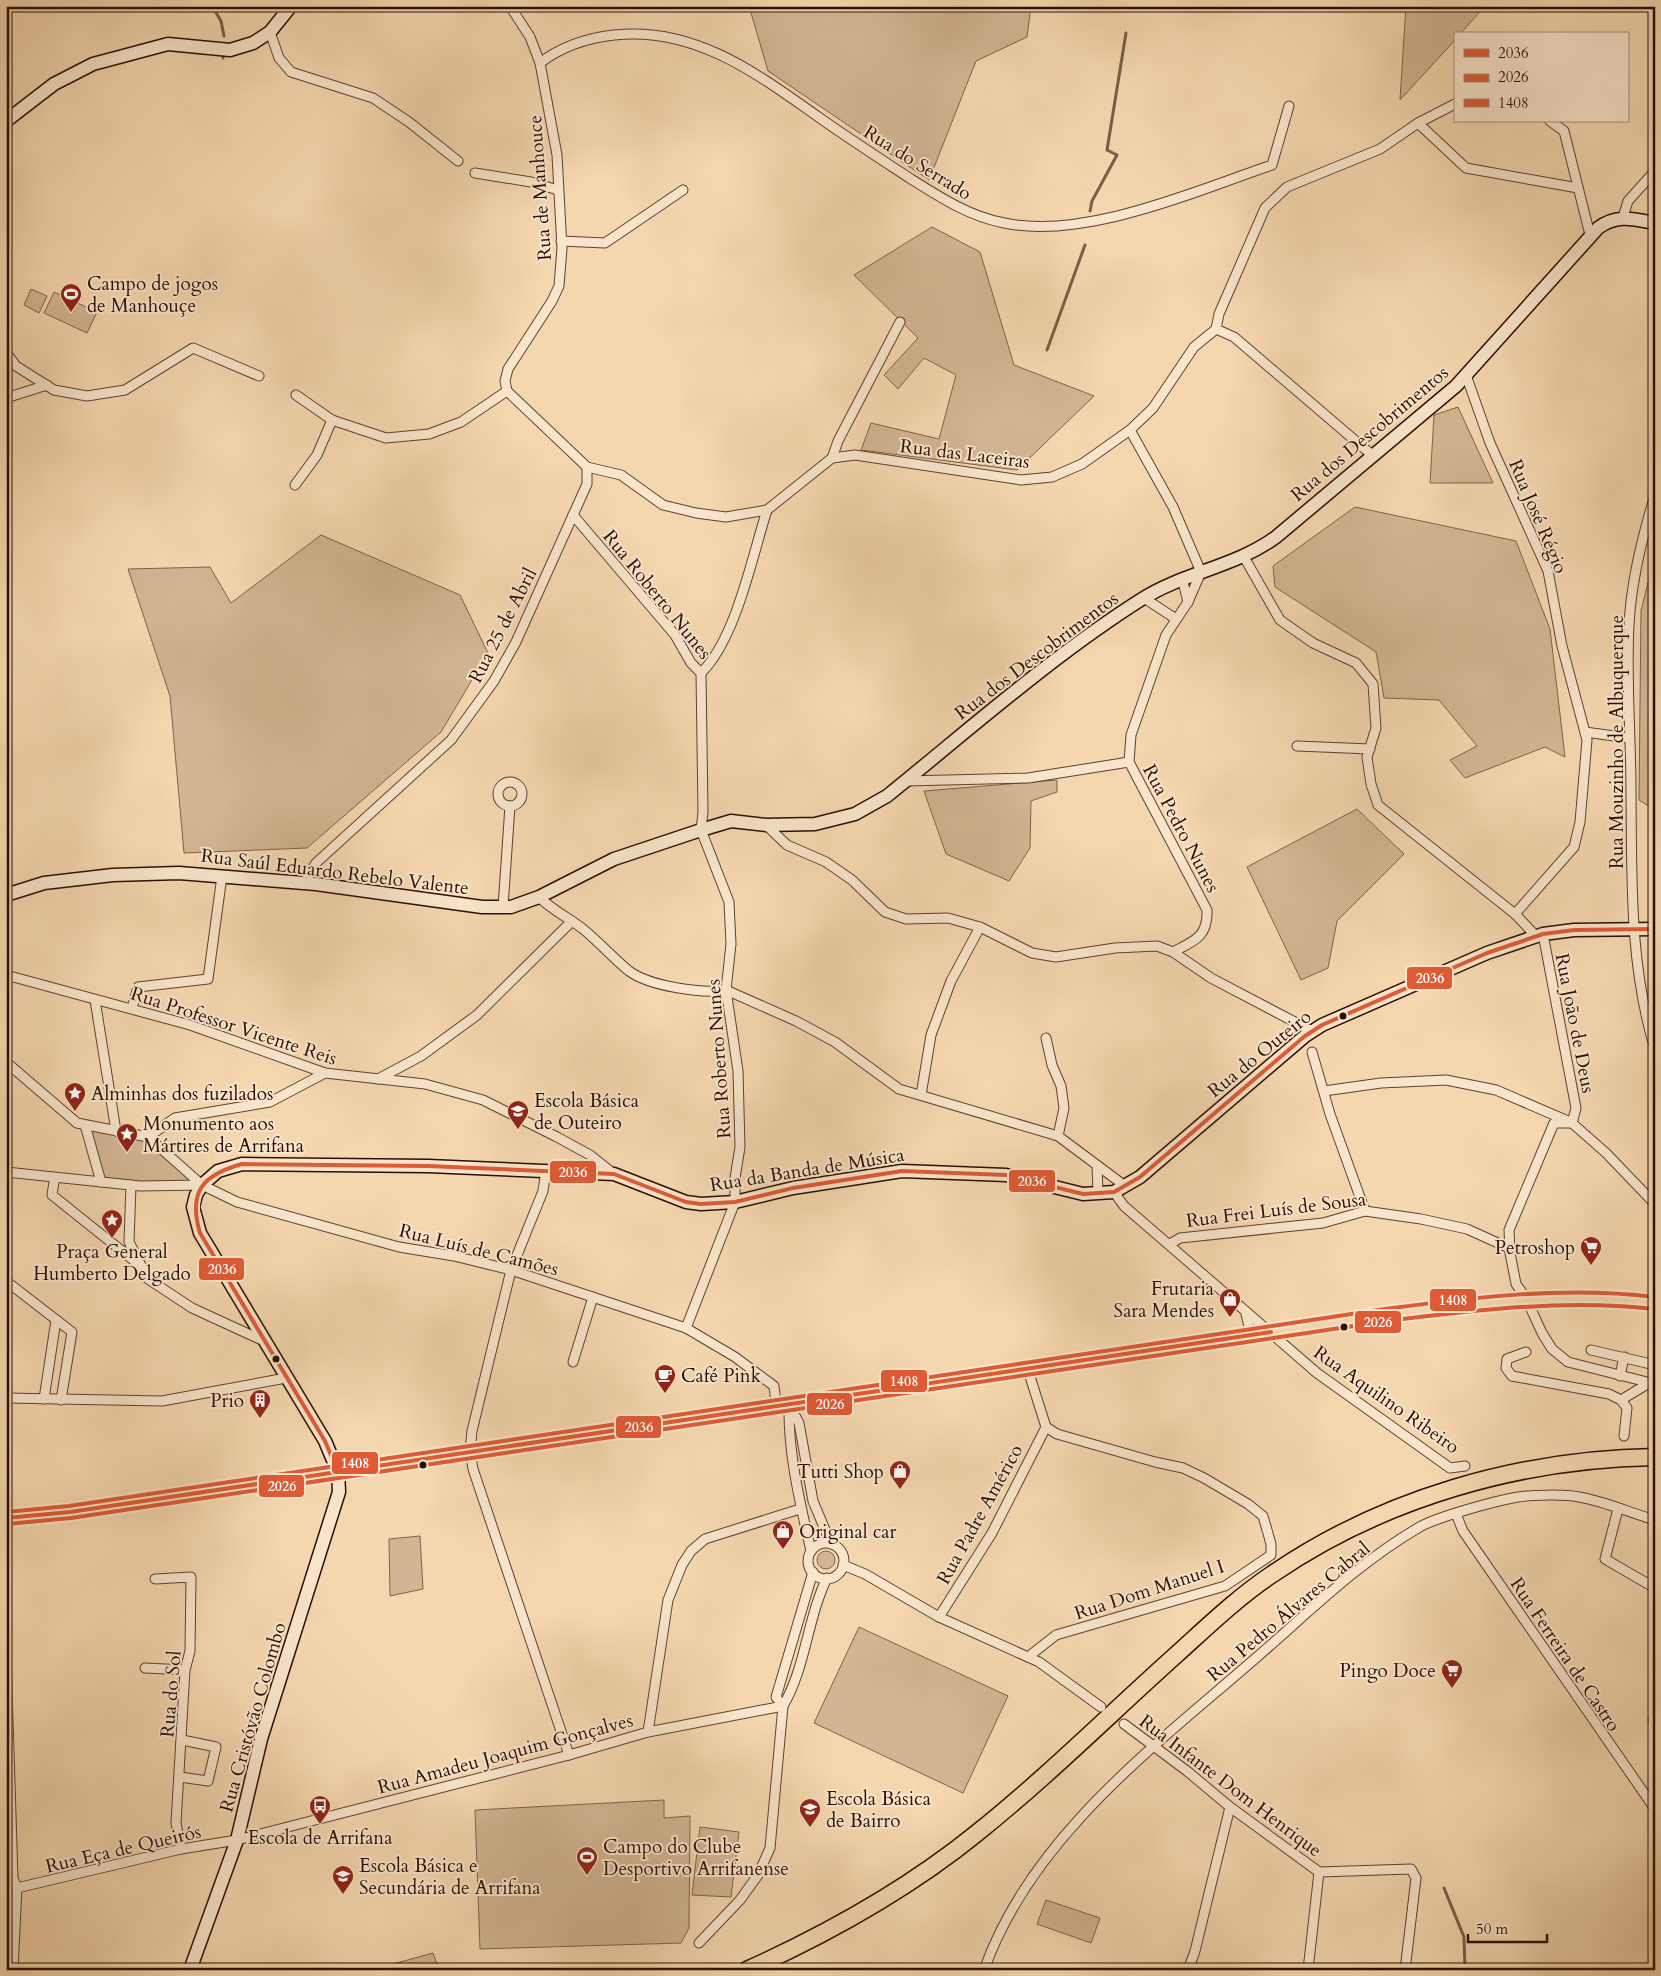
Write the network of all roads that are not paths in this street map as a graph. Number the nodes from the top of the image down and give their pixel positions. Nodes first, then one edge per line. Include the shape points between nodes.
1 (291, 6) edge
2 (510, 6) edge
3 (1652, 6) edge
4 (1655, 12) edge
5 (270, 32) junction
6 (540, 63) junction
7 (1454, 105) edge
8 (1289, 106) dead end
9 (6, 121) edge
10 (1551, 122) edge
11 (1418, 123) junction
12 (458, 161) dead end
13 (1655, 172) edge
14 (475, 173) dead end
15 (1578, 188) junction
16 (558, 190) junction
17 (683, 190) dead end
18 (1624, 217) junction
19 (1655, 223) edge
20 (1590, 235) junction
21 (561, 241) junction
22 (900, 322) dead end
23 (1216, 329) junction
24 (6, 352) edge
25 (1466, 375) junction
26 (259, 376) dead end
27 (47, 386) junction
28 (507, 391) junction
29 (296, 395) dead end
30 (6, 398) edge
31 (332, 420) junction
32 (1130, 430) junction
33 (1372, 455) junction
34 (832, 458) junction
35 (586, 467) junction
36 (295, 485) dead end
37 (1655, 495) edge
38 (766, 510) junction
39 (573, 515) junction
40 (1244, 557) junction
41 (1201, 572) junction
42 (1182, 578) junction
43 (1144, 598) junction
44 (1188, 602) junction
45 (1176, 619) junction
46 (701, 673) junction
47 (1585, 732) junction
48 (1629, 738) junction
49 (1297, 746) dead end
50 (1370, 749) junction
51 (1129, 762) junction
52 (906, 780) junction
53 (510, 806) dead end
54 (766, 825) junction
55 (701, 830) junction
56 (222, 876) junction
57 (304, 883) junction
58 (6, 895) edge
59 (539, 898) junction
60 (503, 907) junction
61 (1515, 914) junction
62 (572, 921) junction
63 (980, 927) junction
64 (1655, 929) edge
65 (1634, 931) junction
66 (1539, 935) junction
67 (1173, 952) junction
68 (6, 975) edge
69 (726, 990) junction
70 (94, 1000) junction
71 (132, 1008) junction
72 (1312, 1031) junction
73 (1046, 1038) dead end
74 (1655, 1049) edge
75 (1312, 1052) dead end
76 (6, 1062) edge
77 (325, 1073) junction
78 (378, 1079) junction
79 (1324, 1091) junction
80 (921, 1095) junction
81 (1572, 1123) junction
82 (85, 1125) junction
83 (116, 1131) junction
84 (1058, 1136) junction
85 (148, 1137) junction
86 (1097, 1166) junction
87 (546, 1170) junction
88 (6, 1172) edge
89 (614, 1174) junction
90 (54, 1182) dead end
91 (101, 1182) junction
92 (131, 1185) junction
93 (202, 1185) junction
94 (1119, 1189) junction
95 (1098, 1194) junction
96 (735, 1202) junction
97 (1655, 1204) edge
98 (1364, 1211) junction
99 (1170, 1244) junction
100 (1509, 1248) junction
101 (139, 1265) junction
102 (511, 1270) junction
103 (6, 1281) edge
104 (594, 1297) junction
105 (1526, 1298) junction
106 (1655, 1303) edge
107 (1246, 1314) junction
108 (56, 1320) junction
109 (686, 1328) junction
110 (1271, 1332) junction
111 (1251, 1335) junction
112 (264, 1341) junction
113 (1591, 1350) dead end
114 (1526, 1352) dead end
115 (1624, 1357) junction
116 (573, 1362) dead end
117 (1655, 1365) edge
118 (1027, 1367) junction
119 (1620, 1376) junction
120 (286, 1378) junction
121 (1652, 1384) edge
122 (6, 1398) edge
123 (44, 1399) junction
124 (62, 1400) junction
125 (1621, 1400) junction
126 (782, 1404) junction
127 (1046, 1427) junction
128 (1624, 1436) dead end
129 (470, 1451) junction
130 (1655, 1457) edge
131 (1655, 1464) edge
132 (1465, 1466) dead end
133 (338, 1472) junction
134 (800, 1509) junction
135 (1618, 1509) junction
136 (1456, 1514) junction
137 (6, 1518) edge
138 (1655, 1520) edge
139 (831, 1544) junction
140 (811, 1551) junction
141 (843, 1565) junction
142 (813, 1572) junction
143 (828, 1578) junction
144 (155, 1579) dead end
145 (1655, 1588) edge
146 (939, 1617) junction
147 (6, 1656) edge
148 (1028, 1657) junction
149 (145, 1668) dead end
150 (185, 1670) junction
151 (783, 1706) junction
152 (1101, 1707) dead end
153 (1124, 1724) dead end
154 (648, 1732) junction
155 (182, 1740) junction
156 (1155, 1746) junction
157 (569, 1755) junction
158 (180, 1778) junction
159 (1230, 1808) junction
160 (1655, 1809) edge
161 (238, 1840) junction
162 (181, 1850) junction
163 (1319, 1872) junction
164 (6, 1884) edge
165 (17, 1888) junction
166 (699, 1942) dead end
167 (1655, 1954) edge
168 (13, 1970) edge
169 (190, 1970) edge
170 (748, 1970) edge
171 (765, 1970) edge
172 (984, 1970) edge
173 (1188, 1970) edge
174 (1308, 1970) edge
175 (1405, 1970) edge
176 (1652, 1970) edge

1 - 5 street
2 - 6 street, Rua de Manhouce via 530,37
3 - 4 street
5 - 9 street via 253,43 230,50 168,44 94,64 54,84
5 - 12 street via 279,58 291,72 373,98
6 - 8 street, Rua do Serrado via 572,45 603,36 653,34 692,42 743,66 853,141 960,208 990,220 1038,227 1080,223 1142,208 1272,165
6 - 16 street, Rua de Manhouce via 555,146
7 - 11 street
10 - 15 street via 1564,131
11 - 15 street via 1466,168
11 - 23 street via 1380,149 1276,195 1265,208 1219,314
13 - 18 street via 1628,201
14 - 16 street
15 - 20 street
16 - 21 street, Rua de Manhouce
17 - 21 street via 605,243
18 - 19 street
18 - 20 street, Rua dos Descobrimentos via 1605,222
20 - 25 street, Rua dos Descobrimentos
21 - 28 street, Rua de Manhouce via 559,286 508,369
22 - 34 street
23 - 32 street, Rua das Laceiras via 1194,348 1153,408
23 - 33 street via 1234,337
24 - 27 street via 16,366
25 - 33 street, Rua dos Descobrimentos via 1446,396
25 - 47 street, Rua José Régio via 1490,443 1548,571 1562,646
26 - 27 street via 193,348 125,390 87,396
27 - 30 street
28 - 31 street via 461,422 429,434 386,438
28 - 35 street
29 - 31 street
31 - 36 street via 317,456
32 - 34 street, Rua das Laceiras via 1082,464 1052,477 1021,480 855,455
32 - 41 street via 1173,507
33 - 40 street, Rua dos Descobrimentos via 1276,537
34 - 38 street
35 - 38 street via 621,475 663,505 696,513 726,517
35 - 39 street, Rua 25 de Abril via 587,484
37 - 48 street, Rua Mouzinho de Albuquerque via 1642,538 1629,623
38 - 46 street via 731,623 714,660
39 - 46 street, Rua Roberto Nunes via 675,635 691,663
39 - 57 street, Rua 25 de Abril via 516,642 494,681 462,726 451,740 316,863
40 - 41 street, Rua dos Descobrimentos
40 - 50 street via 1280,620 1313,644 1356,663 1372,684 1376,728
41 - 42 street, Rua dos Descobrimentos
41 - 44 street, Rua Pedro Nunes
42 - 43 street, Rua dos Descobrimentos
42 - 44 street
43 - 45 street
43 - 52 street, Rua dos Descobrimentos via 1092,632
44 - 45 street, Rua Pedro Nunes
45 - 51 street, Rua Pedro Nunes via 1166,635 1131,735
46 - 55 street, Rua Roberto Nunes
47 - 48 street
47 - 61 street, Rua José Régio via 1580,822 1574,846
48 - 65 street, Rua Mouzinho de Albuquerque
49 - 50 street
50 - 61 street via 1367,757 1378,805
51 - 52 street via 1028,778
51 - 67 street, Rua Pedro Nunes via 1207,910 1208,924 1197,939
52 - 54 street, Rua dos Descobrimentos via 887,796 854,814 815,824
53 - 60 street
54 - 55 street, Rua dos Descobrimentos via 731,821
54 - 63 street via 787,845 826,862 852,880 885,912 906,919 948,918
55 - 59 street, Rua dos Descobrimentos via 614,859
55 - 69 street, Rua Roberto Nunes via 729,902 732,944
56 - 57 street, Rua Saúl Eduardo Rebelo Valente
56 - 58 street, Rua Saúl Eduardo Rebelo Valente via 179,872 114,875 44,883
56 - 71 street via 208,979 138,987
57 - 60 street, Rua Saúl Eduardo Rebelo Valente via 482,907
59 - 60 street, Rua Saúl Eduardo Rebelo Valente
59 - 62 street
61 - 66 street
62 - 69 street via 631,972 670,986 710,993
62 - 78 street via 477,1015 421,1056
63 - 67 street via 1032,953 1056,956 1157,946
63 - 80 street via 951,981 930,1036
64 - 65 street, Rua do Outeiro
65 - 66 street, Rua do Outeiro via 1574,930
65 - 74 street, Rua Mouzinho de Albuquerque via 1645,1016
66 - 72 street, Rua do Outeiro via 1486,953
66 - 81 street, Rua João de Deus via 1576,1108
67 - 72 street via 1211,978
68 - 70 street, Rua Professor Vicente Reis
69 - 80 street via 804,1025 835,1042 899,1089
69 - 96 street, Rua Roberto Nunes via 738,1071 740,1147
70 - 71 street, Rua Professor Vicente Reis
70 - 83 street
71 - 77 street, Rua Professor Vicente Reis
72 - 94 street, Rua do Outeiro via 1145,1172
73 - 84 street via 1064,1108
75 - 79 street
76 - 82 street via 77,1123
77 - 78 street, Rua Professor Vicente Reis
77 - 85 street via 270,1102 175,1118
78 - 89 street, Rua Professor Vicente Reis via 425,1084 482,1100 558,1137
79 - 81 street via 1380,1083 1446,1080 1496,1090
79 - 98 street
80 - 84 street
81 - 97 street
81 - 100 street via 1554,1123 1508,1230
82 - 83 street
82 - 91 street
83 - 85 street
84 - 86 street, Rua Aquilino Ribeiro
85 - 93 street
86 - 94 street, Rua Aquilino Ribeiro
86 - 95 street
87 - 89 street, Rua da Banda de Música
87 - 93 street, Rua da Banda de Música via 324,1163 242,1164 218,1172
87 - 102 street via 543,1191
88 - 91 street
89 - 96 street, Rua da Banda de Música via 686,1202
90 - 101 street via 52,1195
91 - 92 street
92 - 93 street
92 - 101 street via 129,1242
93 - 102 street, Rua Luís de Camões via 237,1202 278,1214 399,1247
93 - 112 street via 193,1208 200,1233
94 - 95 street, Rua da Banda de Música
94 - 99 street, Rua Aquilino Ribeiro via 1124,1206
95 - 96 street, Rua da Banda de Música via 1083,1194 1006,1175 902,1171 793,1188
96 - 109 street
98 - 99 street, Rua Frei Luís de Sousa via 1323,1223 1180,1238
98 - 100 street, Rua Frei Luís de Sousa via 1466,1229
99 - 107 street, Rua Aquilino Ribeiro
100 - 105 street via 1516,1284
101 - 112 street via 148,1280 192,1308
102 - 104 street, Rua Luís de Camões
102 - 129 street
103 - 108 street
104 - 109 street, Rua Luís de Camões
104 - 116 street
105 - 106 main road via 1570,1296
105 - 110 main road via 1386,1314
105 - 119 street via 1552,1349 1568,1362
107 - 110 street, Rua Aquilino Ribeiro
107 - 111 street
108 - 123 street
108 - 124 street via 72,1332
109 - 126 street, Rua Luís de Camões via 774,1386
110 - 111 main road
110 - 132 street, Rua Aquilino Ribeiro via 1318,1373 1450,1468
111 - 118 main road
112 - 120 street
113 - 115 street
114 - 125 street via 1507,1359 1506,1368 1512,1376 1609,1394
115 - 117 street
115 - 119 street
118 - 126 main road
118 - 127 street
119 - 121 street
120 - 124 street via 162,1401
120 - 133 street via 325,1441
121 - 125 street
122 - 123 street
123 - 124 street
125 - 128 street via 1627,1408
126 - 129 main road
126 - 134 street
126 - 139 street via 799,1423 813,1501
127 - 146 street, Rua Padre Américo via 992,1533
127 - 148 street, Rua Dom Manuel I via 1057,1434 1183,1468 1204,1478 1263,1516 1271,1555 1225,1586 1056,1635
129 - 133 main road
129 - 157 street via 473,1469
130 - 170 highway via 1557,1463 1488,1478 1421,1498 1349,1529 1310,1551 1270,1576 1222,1614 1049,1773 976,1834 899,1890
131 - 171 highway via 1609,1464 1559,1470 1490,1485 1415,1510 1352,1536 1314,1558 1226,1620 1054,1778 981,1839 896,1900 848,1929
133 - 137 main road via 70,1512
133 - 161 street, Rua Cristóvão Colombo via 339,1492 260,1739
134 - 140 street
134 - 154 street via 704,1539 691,1551 674,1580 668,1600
135 - 136 street, Rua Pedro Álvares Cabral via 1579,1497 1518,1497
135 - 138 street, Rua Pedro Álvares Cabral
135 - 145 street via 1605,1559
136 - 156 street, Rua Pedro Álvares Cabral via 1419,1527 1364,1563
136 - 160 street, Rua Ferreira de Castro via 1463,1531
139 - 140 street via 820,1544
139 - 141 street via 843,1554
140 - 142 street via 809,1562
141 - 143 street via 838,1574
141 - 146 street via 865,1574
142 - 143 street
142 - 151 street via 776,1697
143 - 151 street via 818,1599 792,1691
144 - 150 street, Rua do Sol via 191,1577 190,1651
146 - 148 street
147 - 165 street via 13,1878
148 - 152 street
149 - 150 street
150 - 155 street, Rua do Sol
151 - 154 street, Rua Amadeu Joaquim Gonçalves
151 - 166 street via 770,1848 758,1875 740,1900
153 - 156 street, Rua Infante Dom Henrique
154 - 157 street, Rua Amadeu Joaquim Gonçalves
155 - 158 street, Rua do Sol
155 - 158 street via 216,1747 208,1781
156 - 159 street, Rua Infante Dom Henrique
156 - 172 street, Rua Pedro Álvares Cabral via 1066,1832 1035,1872 994,1942
157 - 161 street, Rua Amadeu Joaquim Gonçalves
158 - 162 street, Rua do Sol via 176,1823
159 - 163 street, Rua Infante Dom Henrique
159 - 173 street
161 - 162 street, Rua Eça de Queirós
161 - 169 street, Rua Cristóvão Colombo
162 - 165 street, Rua Eça de Queirós
163 - 174 street
163 - 175 street via 1411,1869 1416,1878
164 - 165 street
165 - 168 street
167 - 176 street

